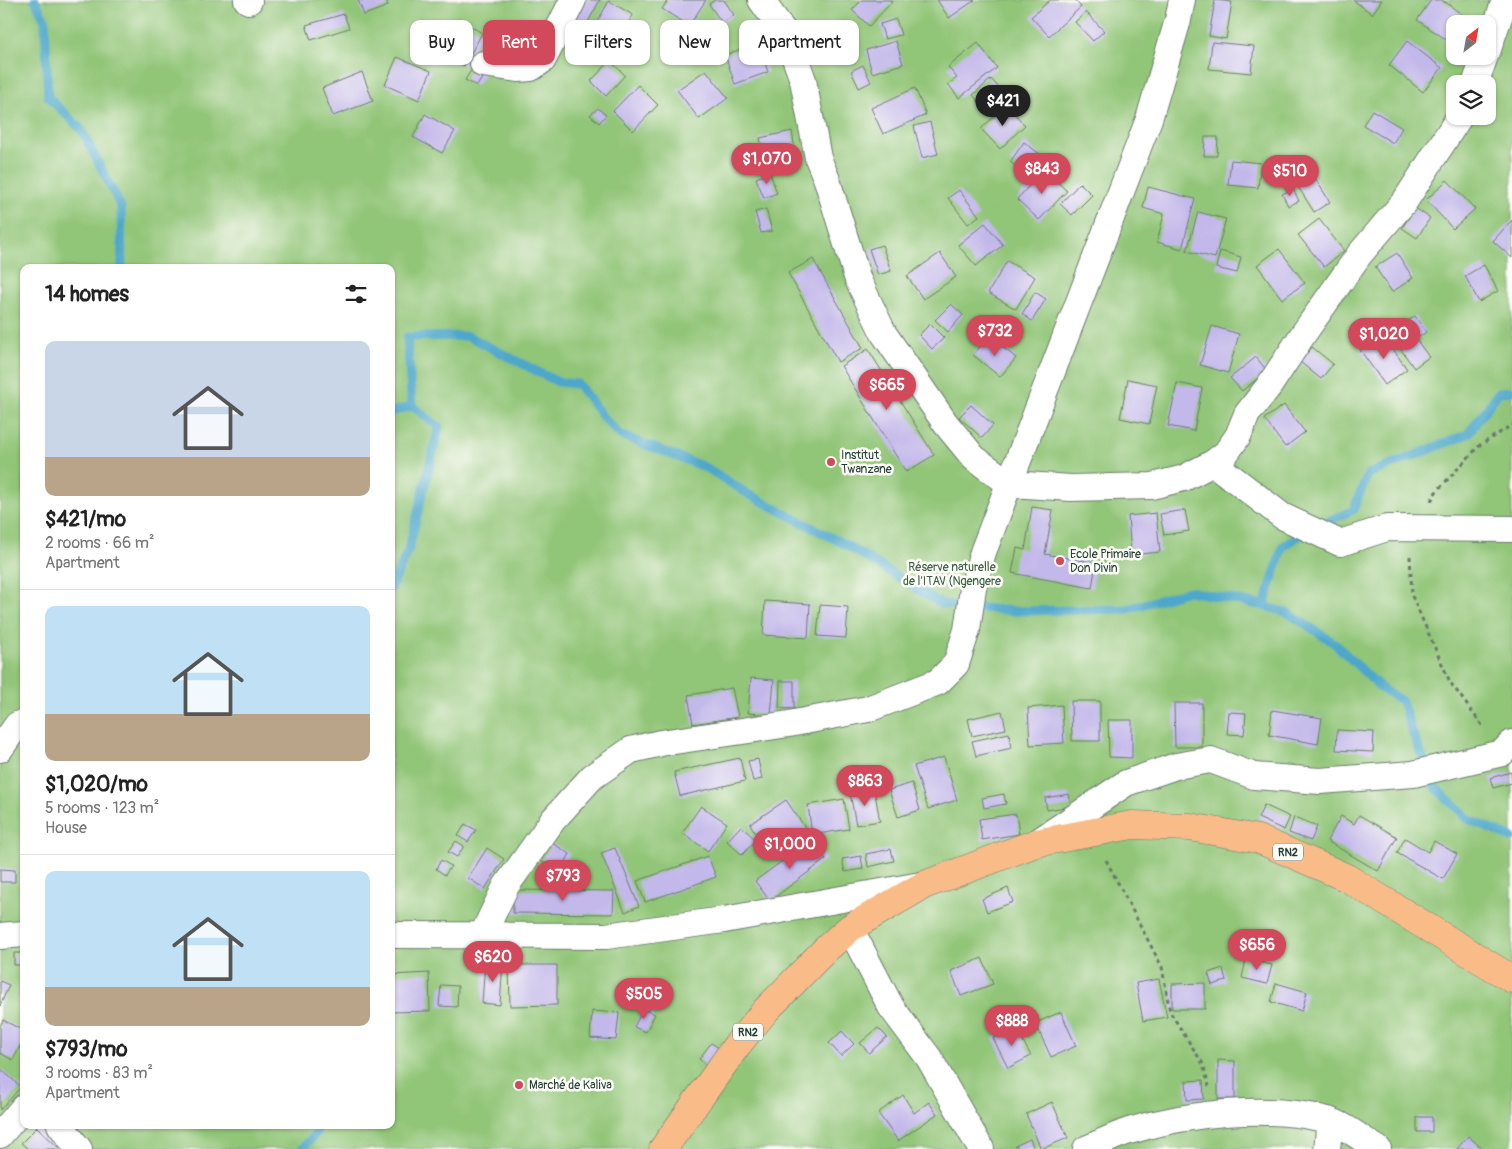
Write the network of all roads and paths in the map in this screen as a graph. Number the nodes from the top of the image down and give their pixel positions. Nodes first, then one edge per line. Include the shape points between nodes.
1 (573, 0) edge
2 (761, 0) edge
3 (1182, 0) edge
4 (1505, 0) edge
5 (1496, 26) edge
6 (555, 37) edge
7 (490, 65) edge
8 (536, 65) edge
9 (1454, 125) edge
10 (1512, 425) edge
11 (1213, 463) junction
12 (1010, 484) junction
13 (1418, 528) junction
14 (1512, 528) edge
15 (20, 724) edge
16 (1507, 748) edge
17 (0, 749) edge
18 (1091, 833) junction
19 (1036, 843) junction
20 (924, 885) junction
21 (850, 928) junction
22 (20, 934) edge
23 (395, 934) edge
24 (0, 936) edge
25 (482, 936) junction
26 (1512, 979) edge
27 (20, 1112) edge
28 (1229, 1114) junction
29 (1330, 1121) junction
30 (63, 1129) edge
31 (0, 1134) edge
32 (79, 1149) edge
33 (662, 1149) edge
34 (981, 1149) edge
35 (1086, 1149) edge
36 (1327, 1149) edge
37 (1378, 1149) edge

1 - 6 street
2 - 12 street via 787,36 804,80 818,158 858,280 884,334 940,417 974,458
3 - 12 street via 1149,119
4 - 5 street
7 - 8 street via 518,69
9 - 11 street via 1405,201 1359,255 1304,332 1247,414 1238,436 1226,453
10 - 13 path via 1480,445 1436,492
11 - 12 street via 1184,478 1152,486 1072,488
11 - 13 street via 1282,516 1340,543 1387,528
12 - 25 street via 983,552 956,664 938,682 868,709 631,750 592,777 554,820 506,886
13 - 14 street
13 - 16 path via 1410,553 1412,596 1450,682
15 - 17 street
16 - 19 street via 1413,774 1320,781 1254,776 1212,760 1185,765 1126,783
18 - 19 highway, RN2
18 - 26 highway, RN2 via 1132,825 1190,826 1258,839 1347,878
18 - 28 path via 1162,967 1170,1012 1203,1064 1214,1101
19 - 20 highway, RN2
20 - 21 highway, RN2
20 - 25 street via 724,920 606,936
21 - 33 highway, RN2 via 766,1010
21 - 34 street via 891,1007 929,1058
22 - 24 street
23 - 25 street
27 - 31 street
28 - 29 street via 1283,1112
28 - 35 street via 1166,1121 1126,1132
29 - 36 street
29 - 37 street
30 - 32 street

